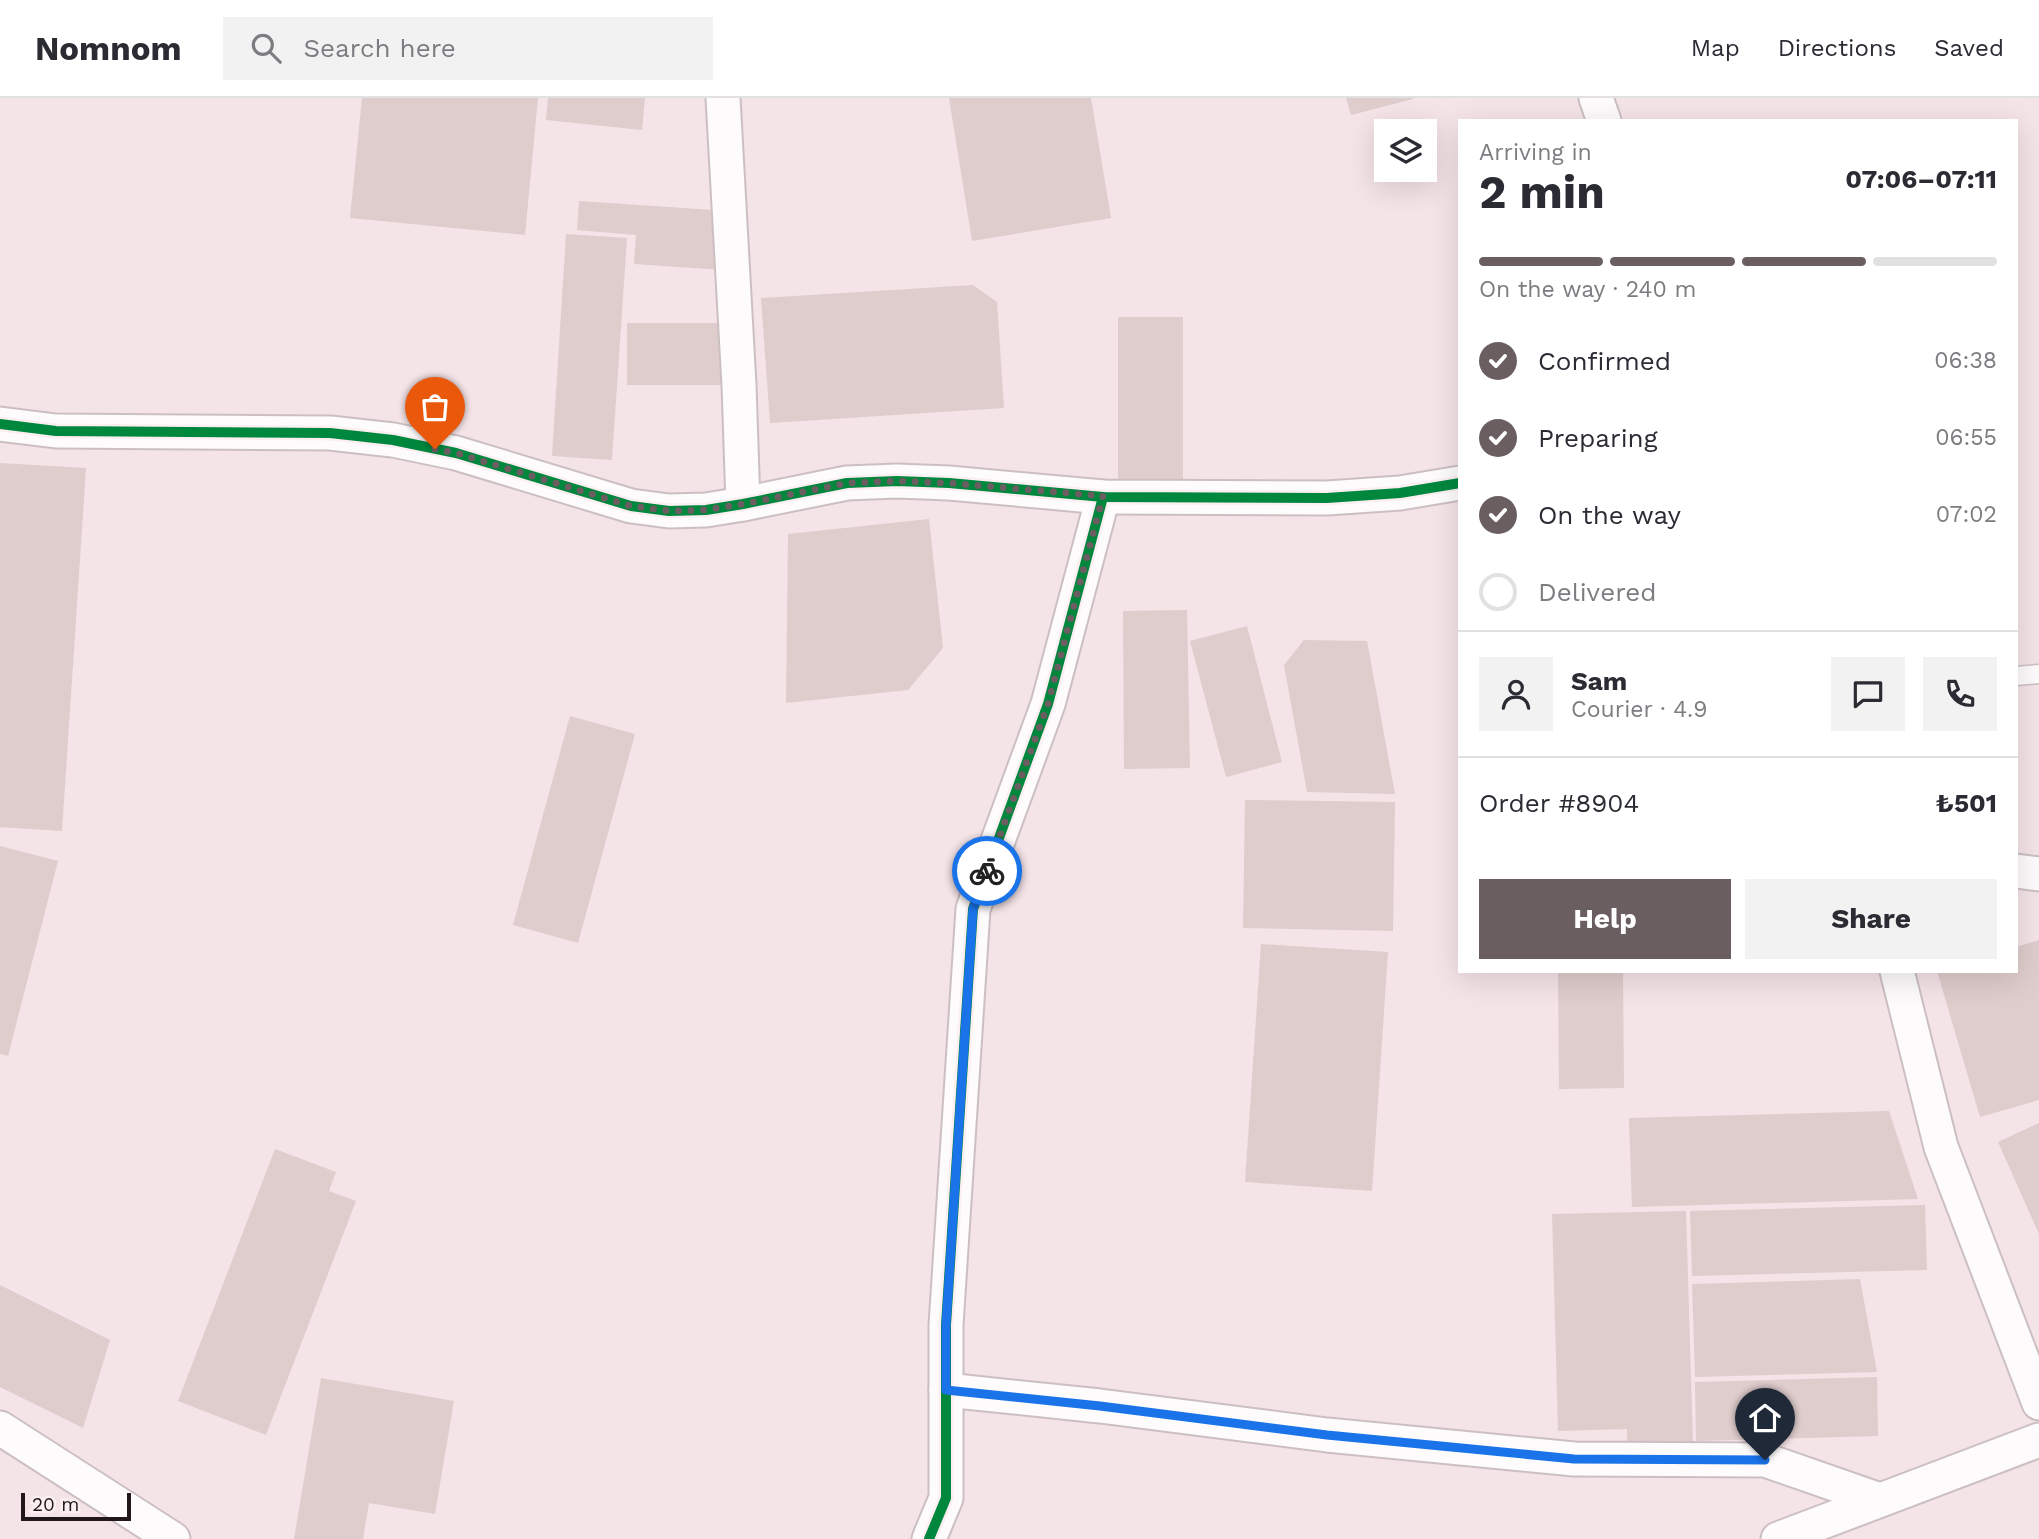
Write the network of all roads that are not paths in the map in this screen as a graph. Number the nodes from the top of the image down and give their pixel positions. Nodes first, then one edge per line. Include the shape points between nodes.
1 (723, 98) edge
2 (1596, 98) edge
3 (1603, 119) edge
4 (0, 425) edge
5 (1458, 483) edge
6 (1103, 496) junction
7 (743, 504) junction
8 (2039, 674) edge
9 (2018, 676) edge
10 (2018, 871) edge
11 (2039, 874) edge
12 (1898, 973) edge
13 (946, 1390) junction
14 (2039, 1403) edge
15 (0, 1428) edge
16 (2039, 1440) edge
17 (1880, 1500) junction
18 (173, 1539) edge
19 (929, 1539) edge
20 (1778, 1539) edge

1 - 7 street
2 - 3 street
4 - 7 street via 55,430 330,433 456,453 631,506 669,511
5 - 6 street via 1327,498
6 - 7 street via 897,481 847,483
6 - 13 street via 1048,704 973,909 946,1325
8 - 9 lane
10 - 11 street
12 - 14 street via 1941,1147
13 - 17 street via 1574,1459 1765,1460
13 - 19 street via 946,1498
15 - 18 street
16 - 17 street
17 - 20 street

